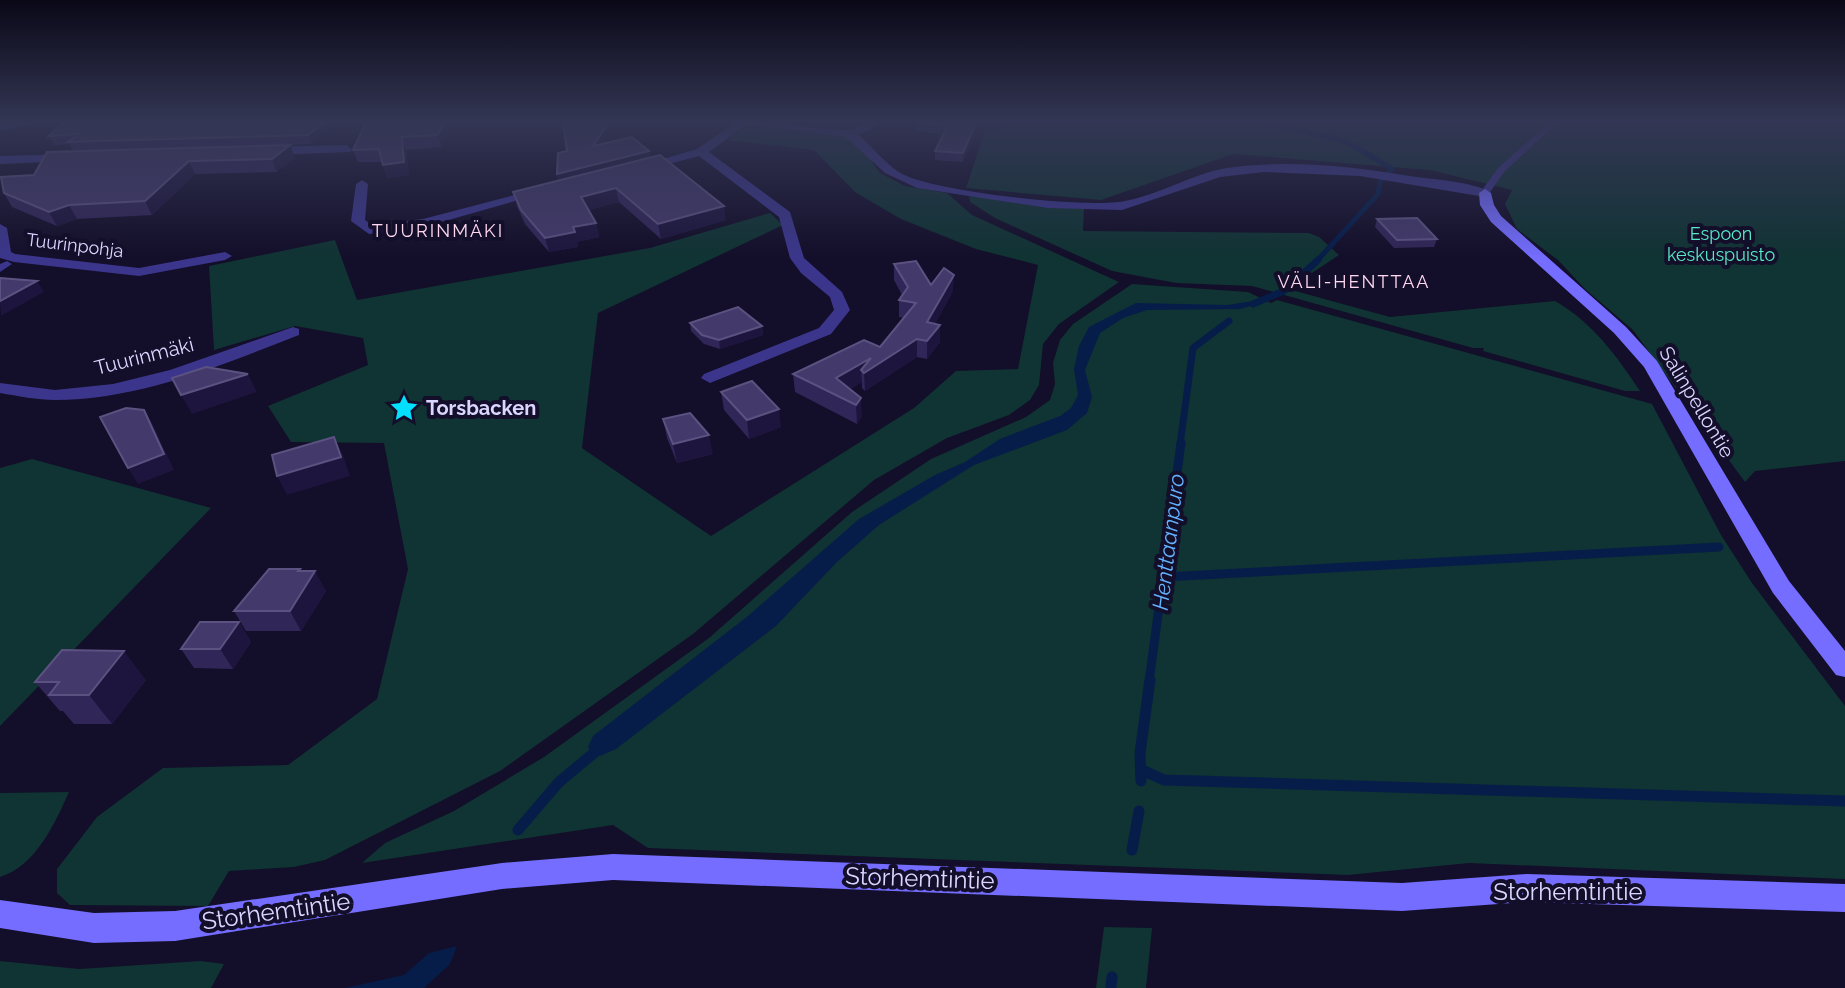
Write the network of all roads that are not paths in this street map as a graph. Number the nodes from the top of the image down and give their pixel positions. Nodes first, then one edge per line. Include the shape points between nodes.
1 (645, 166) edge
2 (720, 166) edge
3 (883, 166) edge
4 (1505, 166) edge
5 (629, 170) edge
6 (362, 184) dead end
7 (550, 190) edge
8 (1485, 193) junction
9 (0, 228) edge
10 (225, 256) dead end
11 (7, 264) edge
12 (293, 332) dead end
13 (710, 378) dead end
14 (0, 388) edge
15 (1845, 668) edge
16 (1845, 898) edge
17 (0, 914) edge

1 - 5 street
2 - 13 street via 785,215 796,257 839,297 842,310 825,331
3 - 8 street via 906,181 1118,207 1229,171 1301,168 1398,176
4 - 8 lane
6 - 7 street via 358,221 369,230 424,223
8 - 15 main road, Salinpellontie via 1496,219 1620,330 1651,365 1781,587
9 - 11 street
10 - 11 street, Tuurinpohja via 139,272
12 - 14 street, Tuurinmäki via 212,362 97,391 55,395
16 - 17 main road, Storhemtintie via 1527,888 1402,897 613,867 502,876 175,926 94,928

